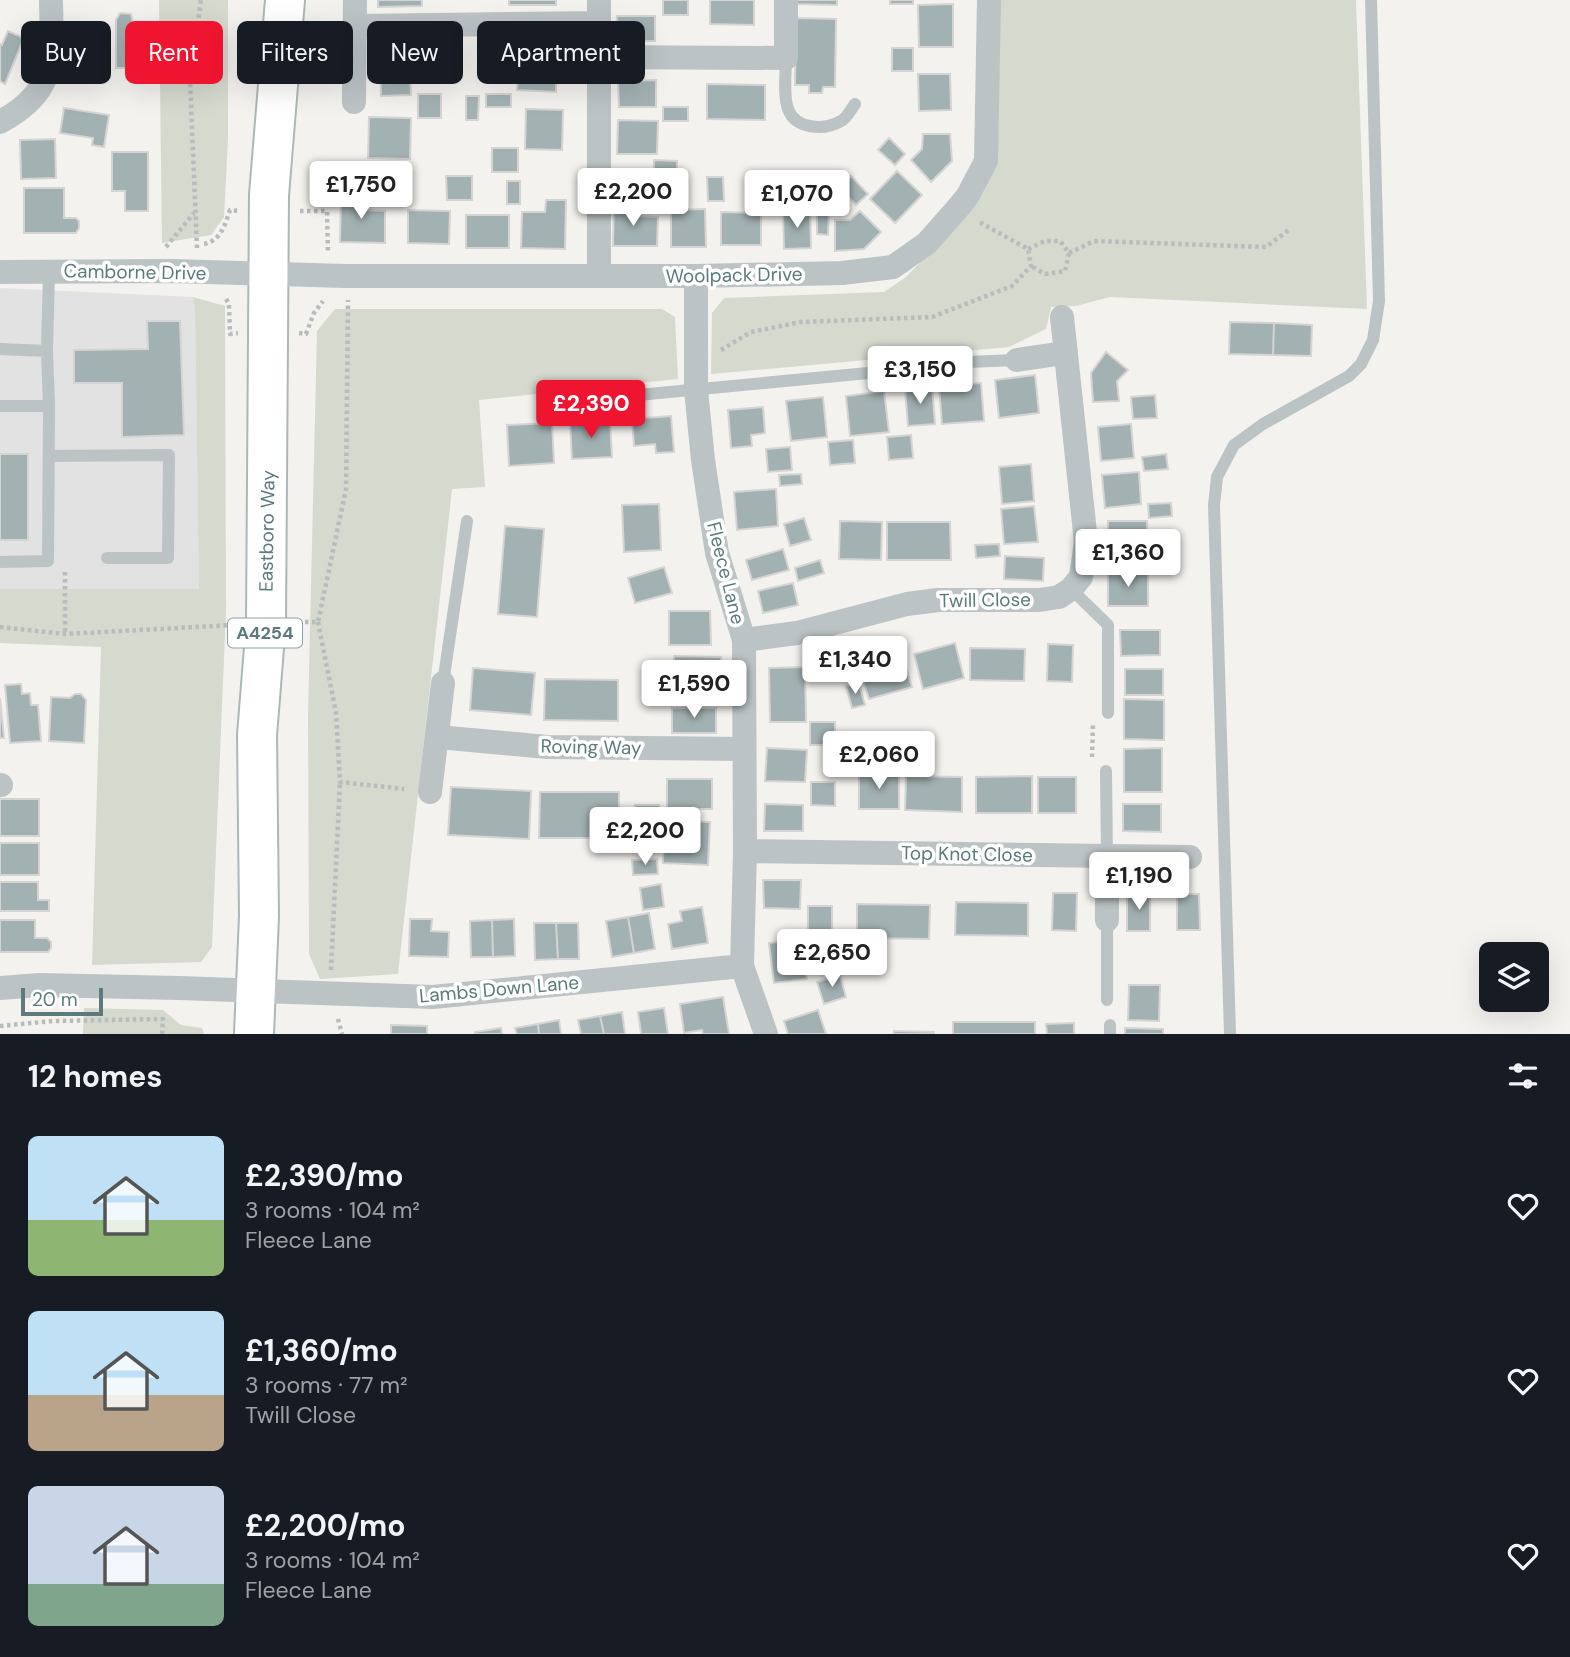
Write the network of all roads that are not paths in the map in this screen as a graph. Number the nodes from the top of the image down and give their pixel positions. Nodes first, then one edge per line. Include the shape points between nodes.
1 (51, 0) edge
2 (257, 0) edge
3 (285, 0) edge
4 (355, 0) edge
5 (786, 0) edge
6 (989, 0) edge
7 (1371, 0) edge
8 (599, 12) edge
9 (355, 26) junction
10 (645, 57) edge
11 (786, 58) junction
12 (599, 84) edge
13 (354, 102) dead end
14 (855, 104) dead end
15 (0, 122) edge
16 (271, 153) junction
17 (49, 271) junction
18 (0, 272) edge
19 (269, 274) junction
20 (599, 275) junction
21 (696, 276) junction
22 (1062, 317) dead end
23 (0, 349) edge
24 (47, 351) junction
25 (1064, 353) junction
26 (1017, 360) joint
27 (968, 362) dead end
28 (910, 369) dead end
29 (696, 390) junction
30 (554, 403) dead end
31 (0, 406) edge
32 (49, 406) junction
33 (49, 456) junction
34 (467, 520) dead end
35 (107, 558) dead end
36 (0, 562) edge
37 (1071, 589) junction
38 (744, 640) junction
39 (443, 683) joint
40 (1108, 713) dead end
41 (438, 737) junction
42 (744, 749) junction
43 (1107, 771) dead end
44 (430, 792) road end
45 (745, 851) junction
46 (1107, 856) junction
47 (1190, 857) dead end
48 (1107, 920) joint
49 (742, 966) junction
50 (0, 988) edge
51 (255, 991) junction
52 (1107, 1000) dead end
53 (254, 1034) edge
54 (766, 1034) edge
55 (1230, 1034) edge

1 - 15 street via 52,53 47,77 36,98
2 - 16 main road, A4254
3 - 16 main road, A4254
4 - 9 street
5 - 11 street
6 - 21 street, Woolpack Drive via 986,161 967,197 927,243 894,267 842,273
7 - 55 lane via 1379,301 1373,340 1349,376 1262,424 1234,445 1217,477 1214,505
8 - 9 street
9 - 13 street
10 - 11 street
11 - 14 lane via 787,107 794,121 827,126 843,121
12 - 20 street
16 - 19 main road, Eastboro Way / A4254
17 - 18 street, Camborne Drive
17 - 19 street, Camborne Drive
17 - 24 lane
19 - 20 street, Woolpack Drive
19 - 51 main road, Eastboro Way / A4254 via 266,623 257,735
20 - 21 street, Woolpack Drive
21 - 29 street, Fleece Lane
22 - 25 street
23 - 24 lane
24 - 32 lane
25 - 26 street
25 - 37 street via 1086,542 1081,578
26 - 27 lane
28 - 29 lane
29 - 30 lane
29 - 38 street, Fleece Lane via 717,553
31 - 32 lane
32 - 33 lane
33 - 35 lane via 169,455 168,558
33 - 36 lane via 48,561
34 - 39 lane
37 - 38 street, Twill Close via 1059,597 1039,600 907,604 797,633
37 - 40 lane via 1108,625
38 - 42 street, Fleece Lane
39 - 41 street
41 - 42 street, Roving Way via 547,747
41 - 44 street
42 - 45 street, Fleece Lane
43 - 46 lane
45 - 46 street, Top Knot Close
45 - 49 street, Fleece Lane
46 - 47 street, Top Knot Close
46 - 48 street
48 - 52 lane
49 - 51 street, Lambs Down Lane via 433,997
49 - 54 street, Fleece Lane
50 - 51 street
51 - 53 main road, Eastboro Way / A4254

